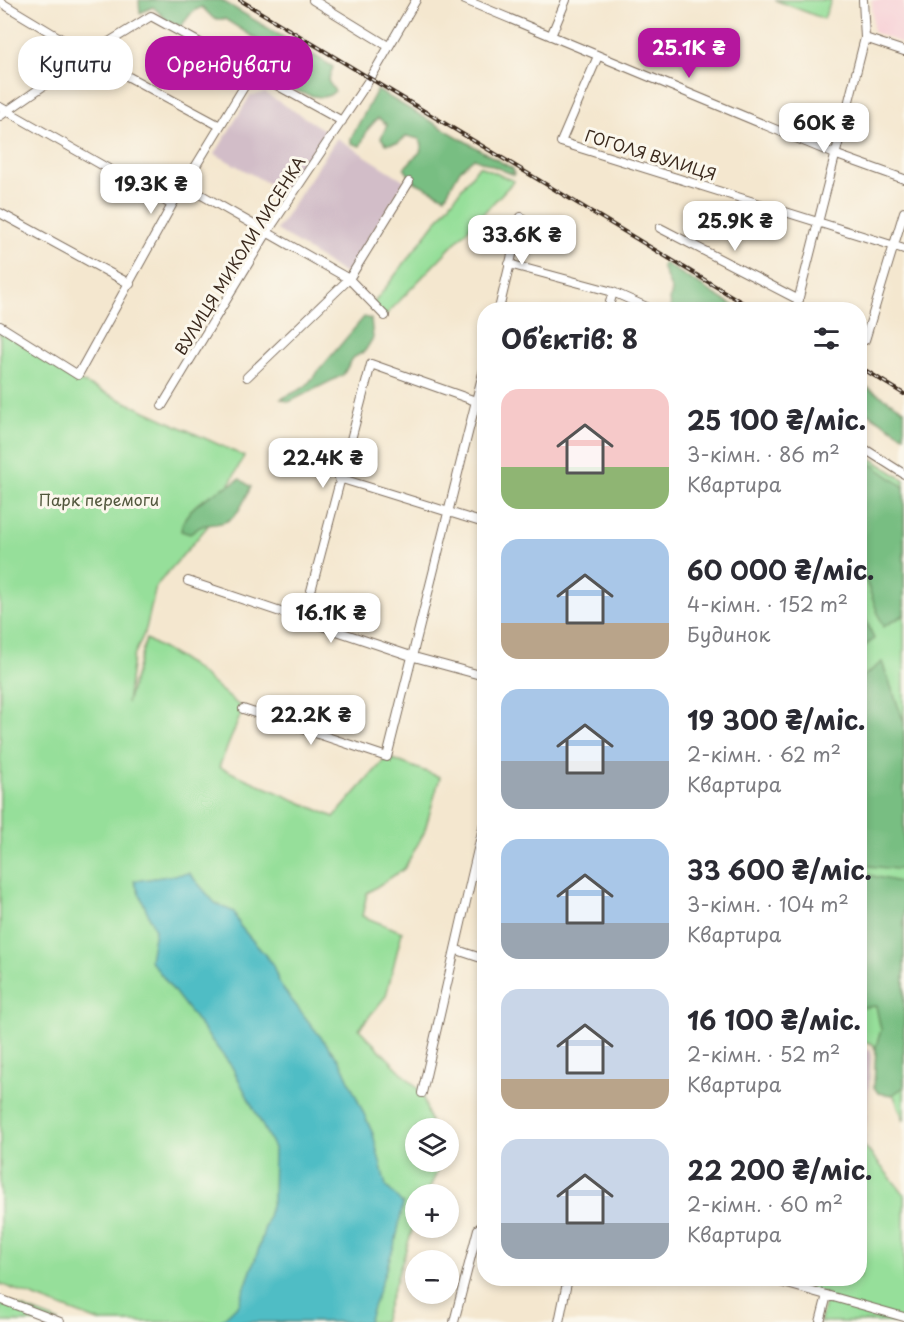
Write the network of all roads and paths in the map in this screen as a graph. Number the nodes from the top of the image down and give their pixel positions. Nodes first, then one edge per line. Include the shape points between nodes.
1 (313, 0) edge
2 (416, 0) edge
3 (465, 0) edge
4 (566, 0) edge
5 (863, 0) edge
6 (0, 2) edge
7 (56, 36) edge
8 (119, 36) edge
9 (187, 36) edge
10 (550, 36) junction
11 (865, 38) junction
12 (388, 46) junction
13 (904, 51) edge
14 (598, 56) junction
15 (133, 79) edge
16 (34, 90) edge
17 (242, 90) edge
18 (286, 90) edge
19 (2, 111) edge
20 (342, 121) junction
21 (220, 126) junction
22 (837, 155) junction
23 (904, 179) edge
24 (409, 182) dead end
25 (184, 185) junction
26 (172, 205) junction
27 (904, 212) edge
28 (0, 213) edge
29 (521, 217) dead end
30 (820, 222) junction
31 (660, 228) dead end
32 (268, 231) junction
33 (894, 246) junction
34 (904, 249) edge
35 (509, 264) junction
36 (349, 279) junction
37 (130, 284) junction
38 (613, 292) junction
39 (501, 302) edge
40 (610, 302) edge
41 (635, 302) edge
42 (794, 302) edge
43 (799, 302) edge
44 (385, 316) dead end
45 (0, 326) edge
46 (867, 334) edge
47 (247, 377) dead end
48 (477, 402) edge
49 (162, 406) dead end
50 (477, 417) edge
51 (867, 450) edge
52 (904, 474) edge
53 (339, 478) junction
54 (450, 512) junction
55 (477, 521) edge
56 (188, 581) dead end
57 (303, 621) junction
58 (414, 657) junction
59 (477, 674) edge
60 (243, 709) dead end
61 (477, 856) edge
62 (457, 950) junction
63 (477, 957) edge
64 (422, 1093) dead end
65 (477, 1241) edge
66 (566, 1286) edge
67 (795, 1286) edge
68 (827, 1295) junction
69 (0, 1299) edge
70 (904, 1317) edge
71 (60, 1322) edge
72 (454, 1322) edge
73 (559, 1322) edge
74 (820, 1322) edge

1 - 12 street
2 - 12 street, ВУЛИЦЯ МИКОЛИ ЛИСЕНКА
3 - 10 street
4 - 10 street
5 - 11 street
6 - 7 street
8 - 9 street via 151,16
10 - 14 street
11 - 13 street
11 - 22 street
12 - 20 street, ВУЛИЦЯ МИКОЛИ ЛИСЕНКА
14 - 22 street
14 - 30 street, ГОГОЛЯ ВУЛИЦЯ via 561,142
15 - 21 street
16 - 19 street
17 - 21 street
18 - 20 street
19 - 26 street
20 - 32 street, ВУЛИЦЯ МИКОЛИ ЛИСЕНКА
21 - 25 street
22 - 23 street
22 - 30 street
24 - 36 street
25 - 26 street
25 - 32 street
26 - 37 street
27 - 33 street
28 - 37 street
29 - 35 street
30 - 33 street, ГОГОЛЯ ВУЛИЦЯ
30 - 43 street
31 - 42 street
32 - 36 street
32 - 49 street, ВУЛИЦЯ МИКОЛИ ЛИСЕНКА
33 - 34 street, ГОГОЛЯ ВУЛИЦЯ
33 - 46 street
35 - 38 street
35 - 39 street
36 - 44 street
36 - 47 street
37 - 45 street via 78,375
38 - 40 street
38 - 41 street
48 - 53 street via 371,364
50 - 54 street
51 - 52 street
53 - 54 street
53 - 57 street
54 - 55 street
54 - 58 street
56 - 57 street
57 - 58 street
58 - 59 street
58 - 60 street via 387,757
61 - 62 street
62 - 63 street
62 - 64 street
65 - 72 street
66 - 73 street
67 - 68 street
68 - 70 street
68 - 74 street
69 - 71 street

